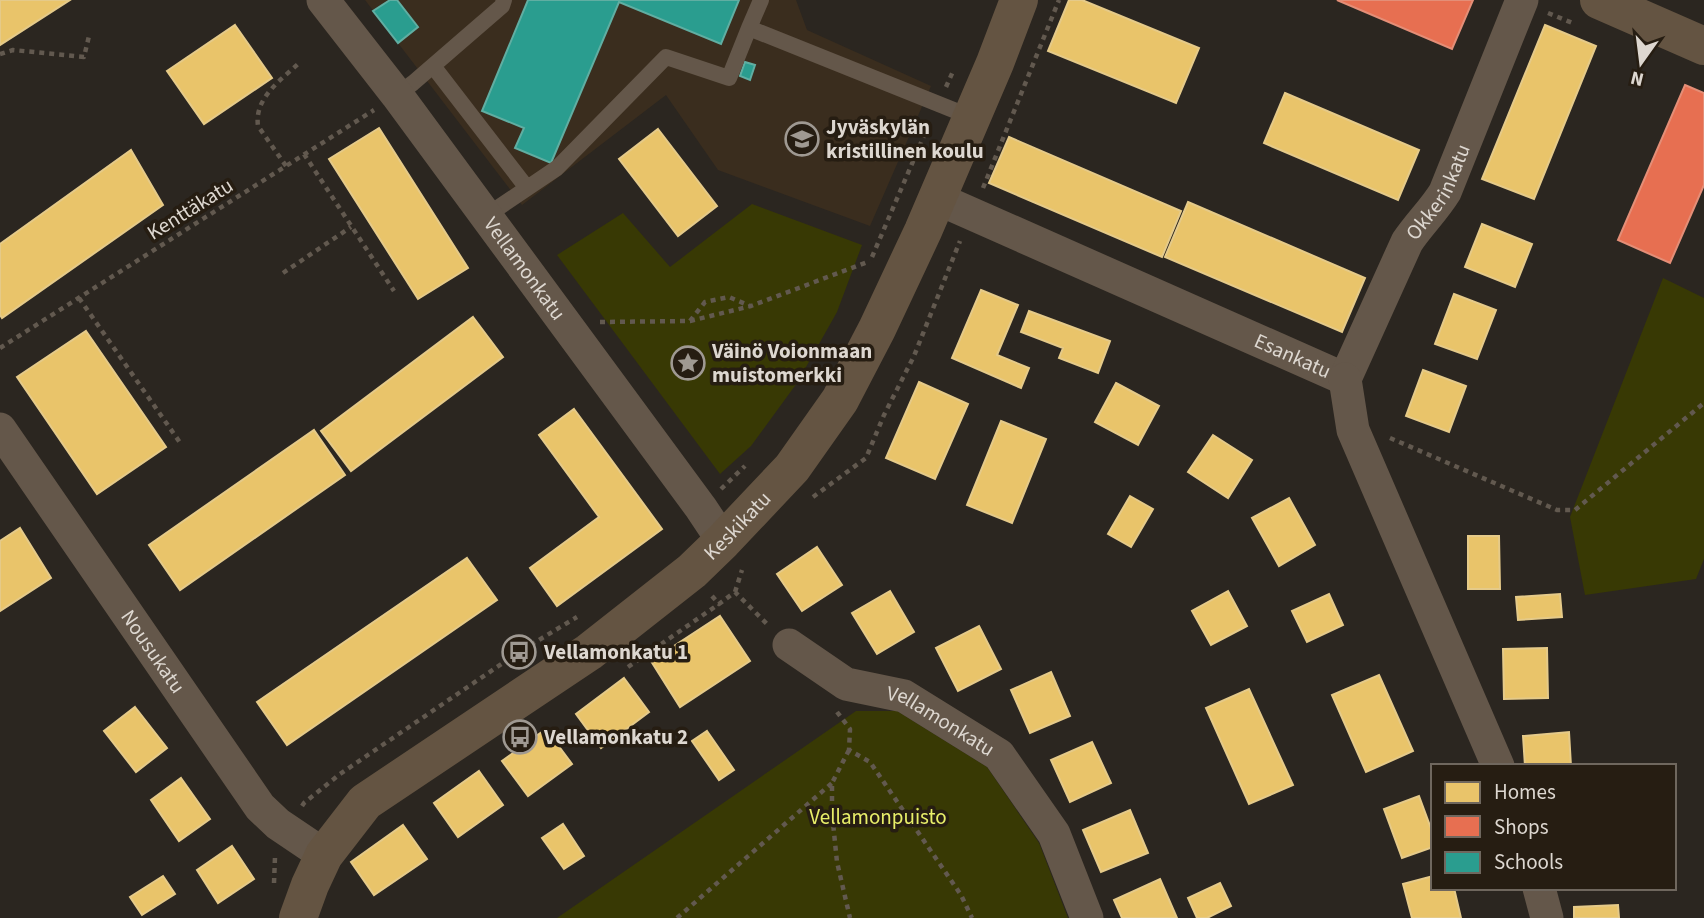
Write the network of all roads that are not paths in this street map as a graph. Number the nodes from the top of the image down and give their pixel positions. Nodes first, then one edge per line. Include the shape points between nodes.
1 (323, 0) edge
2 (761, 0) edge
3 (1019, 0) edge
4 (1522, 0) edge
5 (1599, 0) edge
6 (498, 2) edge
7 (750, 28) junction
8 (1704, 46) edge
9 (433, 65) junction
10 (397, 95) junction
11 (971, 117) junction
12 (527, 188) junction
13 (936, 198) junction
14 (486, 216) junction
15 (1345, 379) junction
16 (0, 429) edge
17 (723, 541) junction
18 (789, 645) road end
19 (1497, 764) edge
20 (324, 855) junction
21 (1539, 890) edge
22 (298, 918) edge
23 (1087, 918) edge
24 (1546, 918) edge

1 - 10 street, Vellamonkatu
2 - 7 lane
3 - 11 street, Keskikatu
4 - 15 street, Okkerinkatu via 1445,191 1407,242
5 - 8 street
6 - 9 lane
7 - 11 lane
7 - 12 lane via 729,78 666,57 557,168
9 - 10 lane
9 - 12 lane
10 - 14 street, Vellamonkatu
11 - 13 street, Keskikatu
12 - 14 lane
13 - 15 street, Esankatu
13 - 17 street, Keskikatu via 840,400 792,468
14 - 17 street, Vellamonkatu
15 - 19 street, Esankatu via 1353,430
16 - 20 street, Nousukatu via 260,807
17 - 20 street, Keskikatu via 692,571 575,662 365,802
18 - 23 street, Vellamonkatu via 846,684 904,696 999,755 1054,834
20 - 22 street, Keskikatu
21 - 24 street

